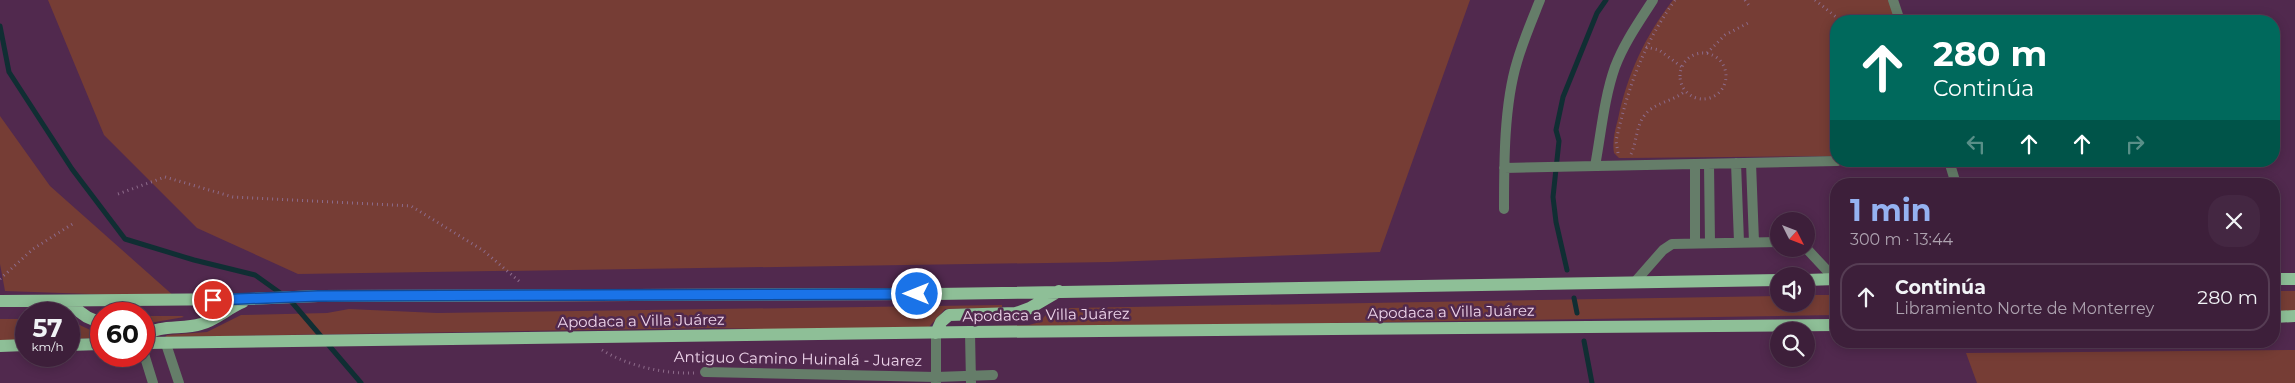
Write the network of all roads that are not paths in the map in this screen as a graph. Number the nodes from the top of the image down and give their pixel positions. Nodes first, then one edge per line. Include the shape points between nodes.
1 (1540, 0) edge
2 (1653, 0) edge
3 (1893, 0) edge
4 (1898, 15) edge
5 (1830, 161) edge
6 (1736, 163) junction
7 (1751, 163) junction
8 (1695, 164) junction
9 (1709, 164) junction
10 (1595, 166) junction
11 (1504, 168) junction
12 (1504, 209) dead end
13 (1710, 242) junction
14 (1739, 242) junction
15 (1754, 242) junction
16 (1770, 242) edge
17 (1695, 243) junction
18 (1815, 257) edge
19 (1830, 273) edge
20 (1830, 279) edge
21 (2280, 279) edge
22 (2295, 279) edge
23 (1770, 280) edge
24 (1815, 280) edge
25 (1634, 283) junction
26 (1059, 290) junction
27 (250, 299) junction
28 (0, 301) edge
29 (66, 302) joint
30 (2295, 316) edge
31 (2280, 317) edge
32 (1830, 325) edge
33 (155, 331) edge
34 (970, 332) junction
35 (936, 333) junction
36 (155, 335) edge
37 (155, 344) edge
38 (166, 344) junction
39 (15, 345) edge
40 (0, 346) edge
41 (148, 367) edge
42 (705, 372) road end
43 (993, 375) dead end
44 (971, 379) edge
45 (936, 380) edge
46 (153, 383) edge
47 (179, 383) edge

1 - 11 street via 1517,63
2 - 10 street via 1624,46 1615,67
3 - 4 street
5 - 7 street
6 - 7 street
6 - 9 street
6 - 14 street
7 - 15 street
8 - 9 street
8 - 10 street
8 - 17 street
9 - 13 street
10 - 11 street
11 - 12 street
13 - 14 street
13 - 17 street
14 - 15 street
15 - 16 street
17 - 25 street via 1668,245
18 - 19 street
20 - 24 main road
21 - 22 main road
23 - 25 main road, Apodaca a Villa Juárez
25 - 26 main road, Apodaca a Villa Juárez
26 - 27 main road, Apodaca a Villa Juárez via 936,294 318,296
26 - 35 main road via 1016,313 949,315
27 - 29 main road, Apodaca a Villa Juárez
27 - 33 main road via 203,324
28 - 29 main road, Apodaca a Villa Juárez
30 - 31 main road
32 - 34 main road, Apodaca a Villa Juárez
34 - 35 main road, Apodaca a Villa Juárez
34 - 44 street
35 - 38 main road, Apodaca a Villa Juárez
35 - 45 street
36 - 38 main road
37 - 38 main road, Apodaca a Villa Juárez
38 - 47 street
39 - 40 main road
41 - 46 street
42 - 45 street, Antiguo Camino Huinalá - Juarez
43 - 44 street, Antiguo Camino Huinalá - Juarez
44 - 45 street, Antiguo Camino Huinalá - Juarez

